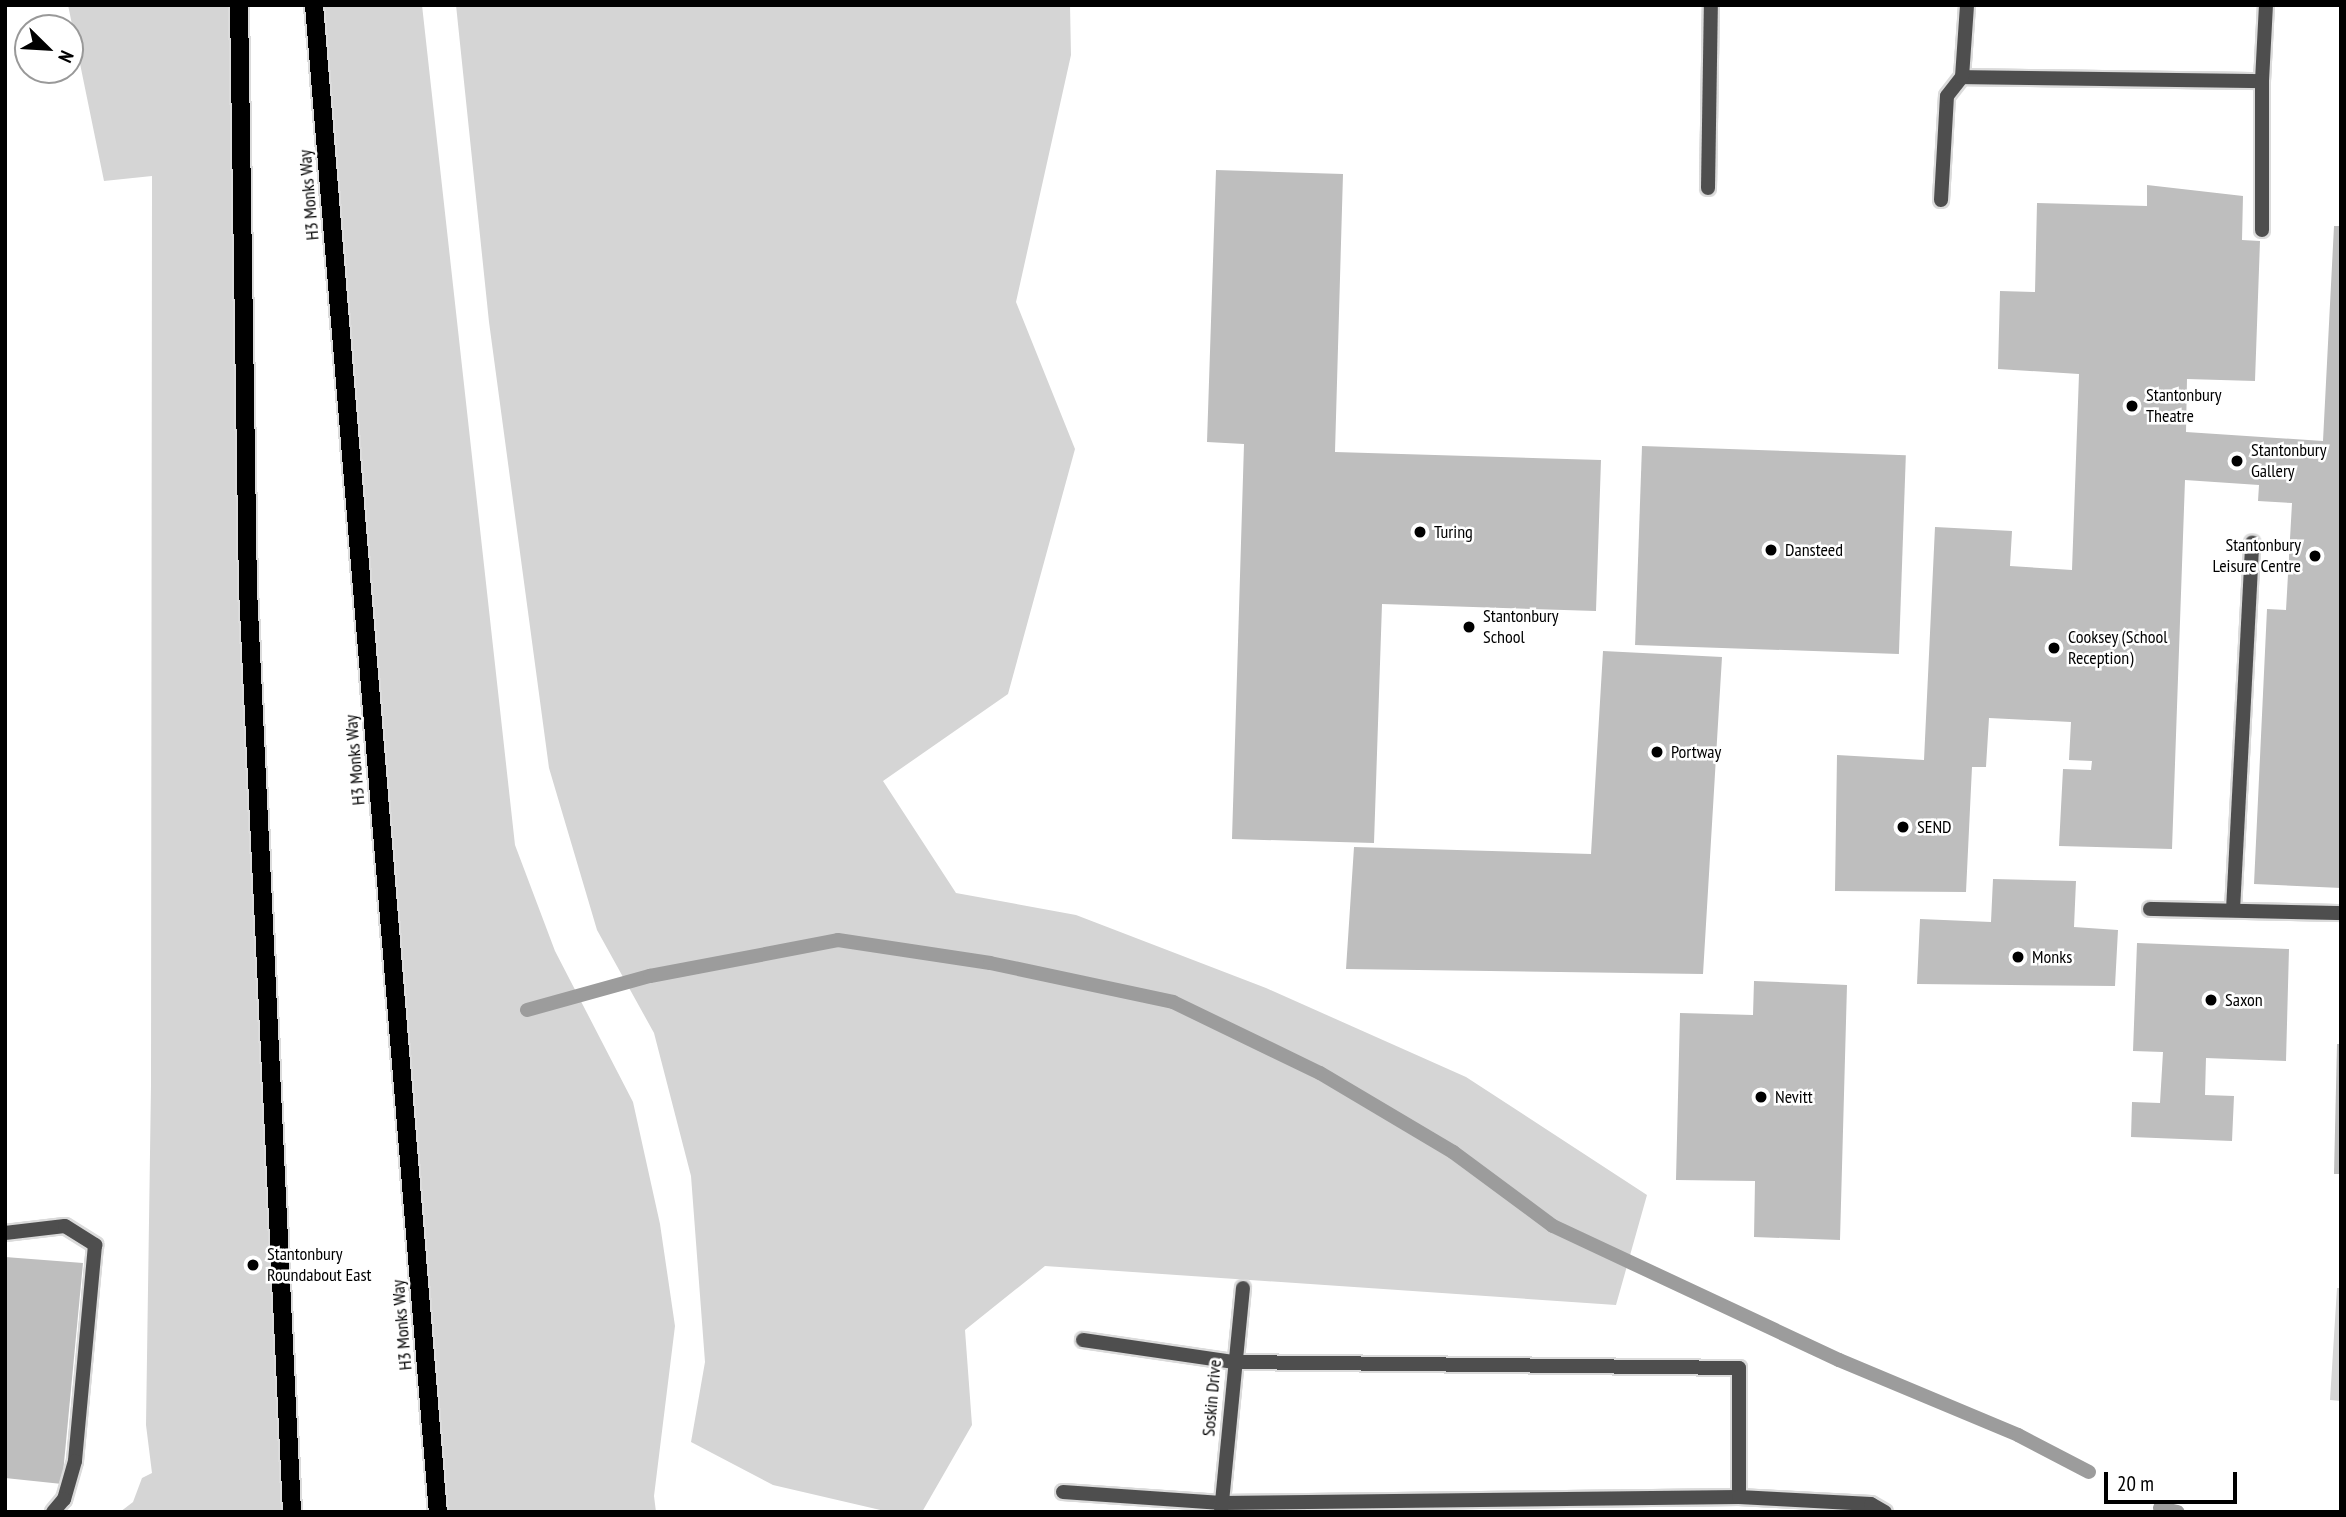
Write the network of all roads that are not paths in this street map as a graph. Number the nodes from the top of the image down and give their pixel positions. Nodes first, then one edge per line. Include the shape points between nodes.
1 (239, 5) edge
2 (314, 5) edge
3 (1711, 5) edge
4 (1967, 5) edge
5 (2266, 5) edge
6 (1962, 77) junction
7 (2262, 81) junction
8 (1708, 187) dead end
9 (1941, 200) dead end
10 (2262, 230) dead end
11 (2252, 542) dead end
12 (2150, 909) dead end
13 (2233, 910) junction
14 (2341, 913) edge
15 (5, 1233) edge
16 (1243, 1288) dead end
17 (1083, 1340) dead end
18 (1234, 1362) junction
19 (1063, 1492) dead end
20 (1739, 1497) junction
21 (1222, 1507) edge
22 (53, 1512) edge
23 (292, 1512) edge
24 (439, 1512) edge
25 (1885, 1512) edge

1 - 23 main road via 248,589
2 - 24 main road, H3 Monks Way
3 - 8 street
4 - 6 street
5 - 7 street
6 - 7 street
6 - 9 street via 1947,96
7 - 10 street
11 - 13 street
12 - 13 street
13 - 14 street
15 - 22 street via 65,1226 95,1245 75,1461 64,1499
16 - 18 street, Soskin Drive
17 - 18 street
18 - 20 street via 1739,1368
18 - 21 street, Soskin Drive
19 - 21 street
20 - 21 street
20 - 25 street via 1871,1504

